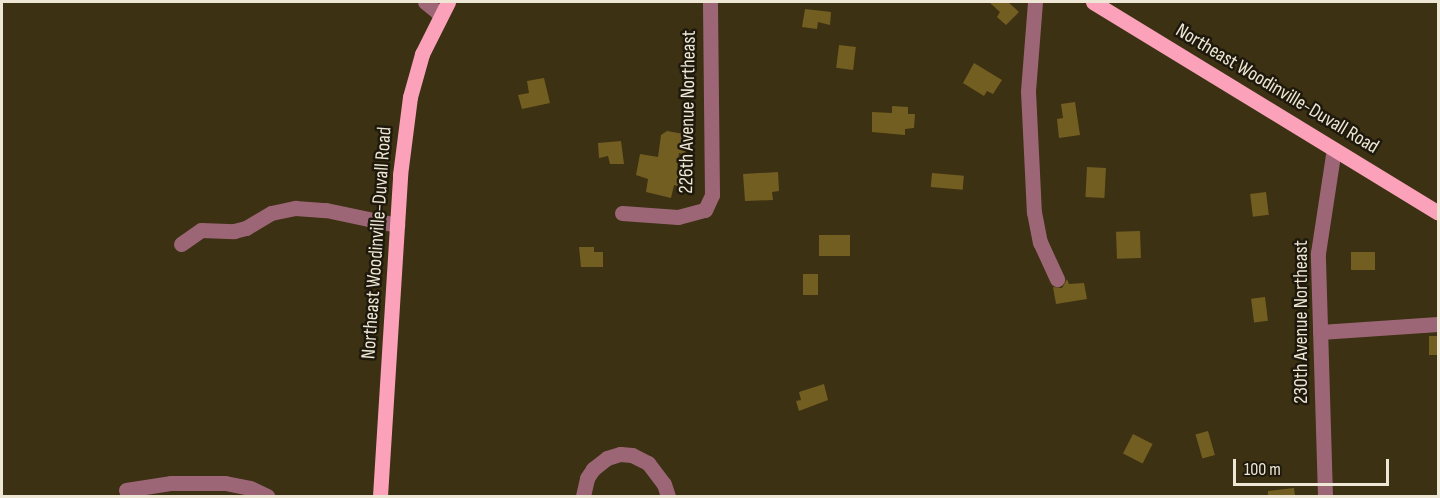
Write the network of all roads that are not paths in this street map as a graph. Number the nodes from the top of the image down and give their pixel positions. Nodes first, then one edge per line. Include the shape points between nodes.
1 (424, 2) edge
2 (710, 2) edge
3 (1035, 2) edge
4 (1093, 2) edge
5 (444, 8) edge
6 (1334, 149) junction
7 (622, 213) dead end
8 (1438, 213) edge
9 (397, 225) junction
10 (181, 244) dead end
11 (1057, 279) dead end
12 (1438, 324) edge
13 (1320, 332) junction
14 (126, 490) dead end
15 (267, 496) edge
16 (380, 496) edge
17 (583, 496) edge
18 (668, 496) edge
19 (1325, 496) edge

1 - 5 street
2 - 7 street, 226th Avenue Northeast via 712,195 705,210 678,218
3 - 11 street via 1028,91 1036,231
4 - 6 main road, Northeast Woodinville-Duvall Road
5 - 9 main road, Northeast Woodinville-Duvall Road via 422,54 410,97
6 - 8 main road, Northeast Woodinville-Duvall Road
6 - 13 street, 230th Avenue Northeast via 1318,254
9 - 10 street via 326,210 288,209 240,229 201,230
9 - 16 main road, Northeast Woodinville-Duvall Road
12 - 13 street
13 - 19 street, 230th Avenue Northeast
14 - 15 street via 171,483 225,483
17 - 18 street via 593,469 620,454 648,463

